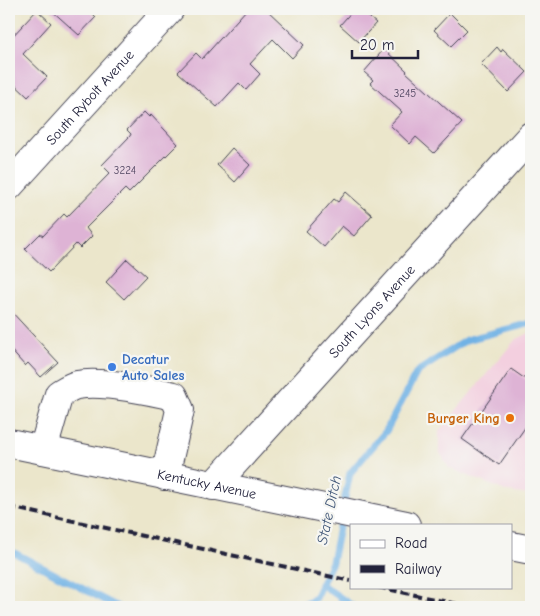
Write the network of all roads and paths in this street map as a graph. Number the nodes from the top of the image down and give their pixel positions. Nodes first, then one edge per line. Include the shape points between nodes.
1 (170, 9) edge
2 (531, 136) edge
3 (9, 186) edge
4 (9, 443) edge
5 (43, 450) junction
6 (165, 476) junction
7 (213, 486) junction
8 (394, 522) edge
9 (512, 546) edge
10 (531, 550) edge

1 - 3 street, South Rybolt Avenue
2 - 7 street, South Lyons Avenue
4 - 5 street, Kentucky Avenue
5 - 6 street, Kentucky Avenue
5 - 6 street via 59,394 76,385 146,390 174,396 180,410
6 - 7 street, Kentucky Avenue
7 - 8 street, Kentucky Avenue
9 - 10 street

